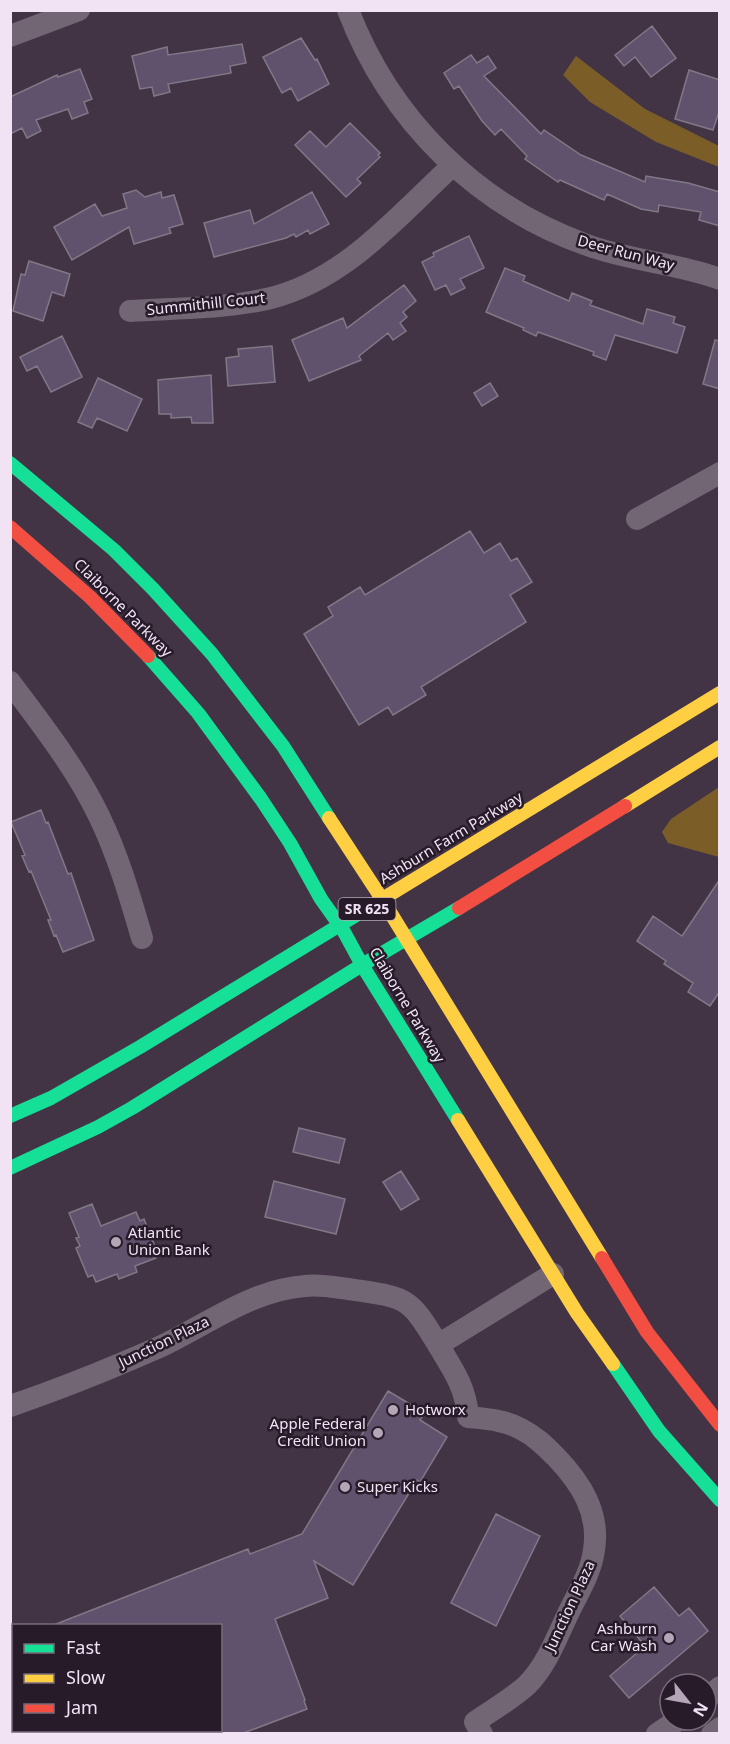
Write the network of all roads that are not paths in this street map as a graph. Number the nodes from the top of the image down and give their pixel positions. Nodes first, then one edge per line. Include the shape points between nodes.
1 (79, 10) edge
2 (348, 10) edge
3 (10, 36) edge
4 (453, 165) junction
5 (720, 279) edge
6 (130, 311) dead end
7 (10, 463) edge
8 (720, 473) edge
9 (637, 519) dead end
10 (10, 527) edge
11 (10, 682) edge
12 (720, 693) edge
13 (720, 747) edge
14 (382, 899) junction
15 (340, 925) junction
16 (142, 939) dead end
17 (406, 940) junction
18 (362, 964) junction
19 (10, 1116) edge
20 (10, 1168) edge
21 (553, 1274) junction
22 (438, 1345) junction
23 (10, 1406) edge
24 (720, 1425) edge
25 (720, 1500) edge
26 (720, 1728) edge
27 (482, 1734) edge
28 (712, 1734) edge

1 - 3 street
2 - 4 street, Deer Run Way via 385,85 418,129
4 - 5 street, Deer Run Way via 518,213 556,233 589,246
4 - 6 street, Summithill Court via 369,245 316,281 271,298 239,304
7 - 14 main road via 114,550 212,654 284,746
8 - 9 street
10 - 15 main road, Claiborne Parkway via 83,589 174,685 250,784
11 - 16 street via 71,765 99,815 128,889
12 - 14 main road, Ashburn Farm Parkway / SR 625
13 - 17 main road, SR 625
14 - 15 main road, Ashburn Farm Parkway / SR 625
14 - 17 main road
15 - 18 main road, Claiborne Parkway
15 - 19 main road, Ashburn Farm Parkway / SR 625 via 95,1074
17 - 18 main road, SR 625
17 - 24 main road via 646,1332
18 - 20 main road, SR 625 via 132,1108
18 - 21 main road, Claiborne Parkway
21 - 22 street
21 - 25 main road, Claiborne Parkway via 659,1431
22 - 23 street, Junction Plaza via 420,1314 400,1299 324,1285 289,1287 246,1301 158,1347 78,1382
22 - 27 street, Junction Plaza via 463,1387 468,1417 499,1421 539,1439 583,1489 595,1529 588,1572 551,1649 527,1684 475,1722
26 - 28 street

